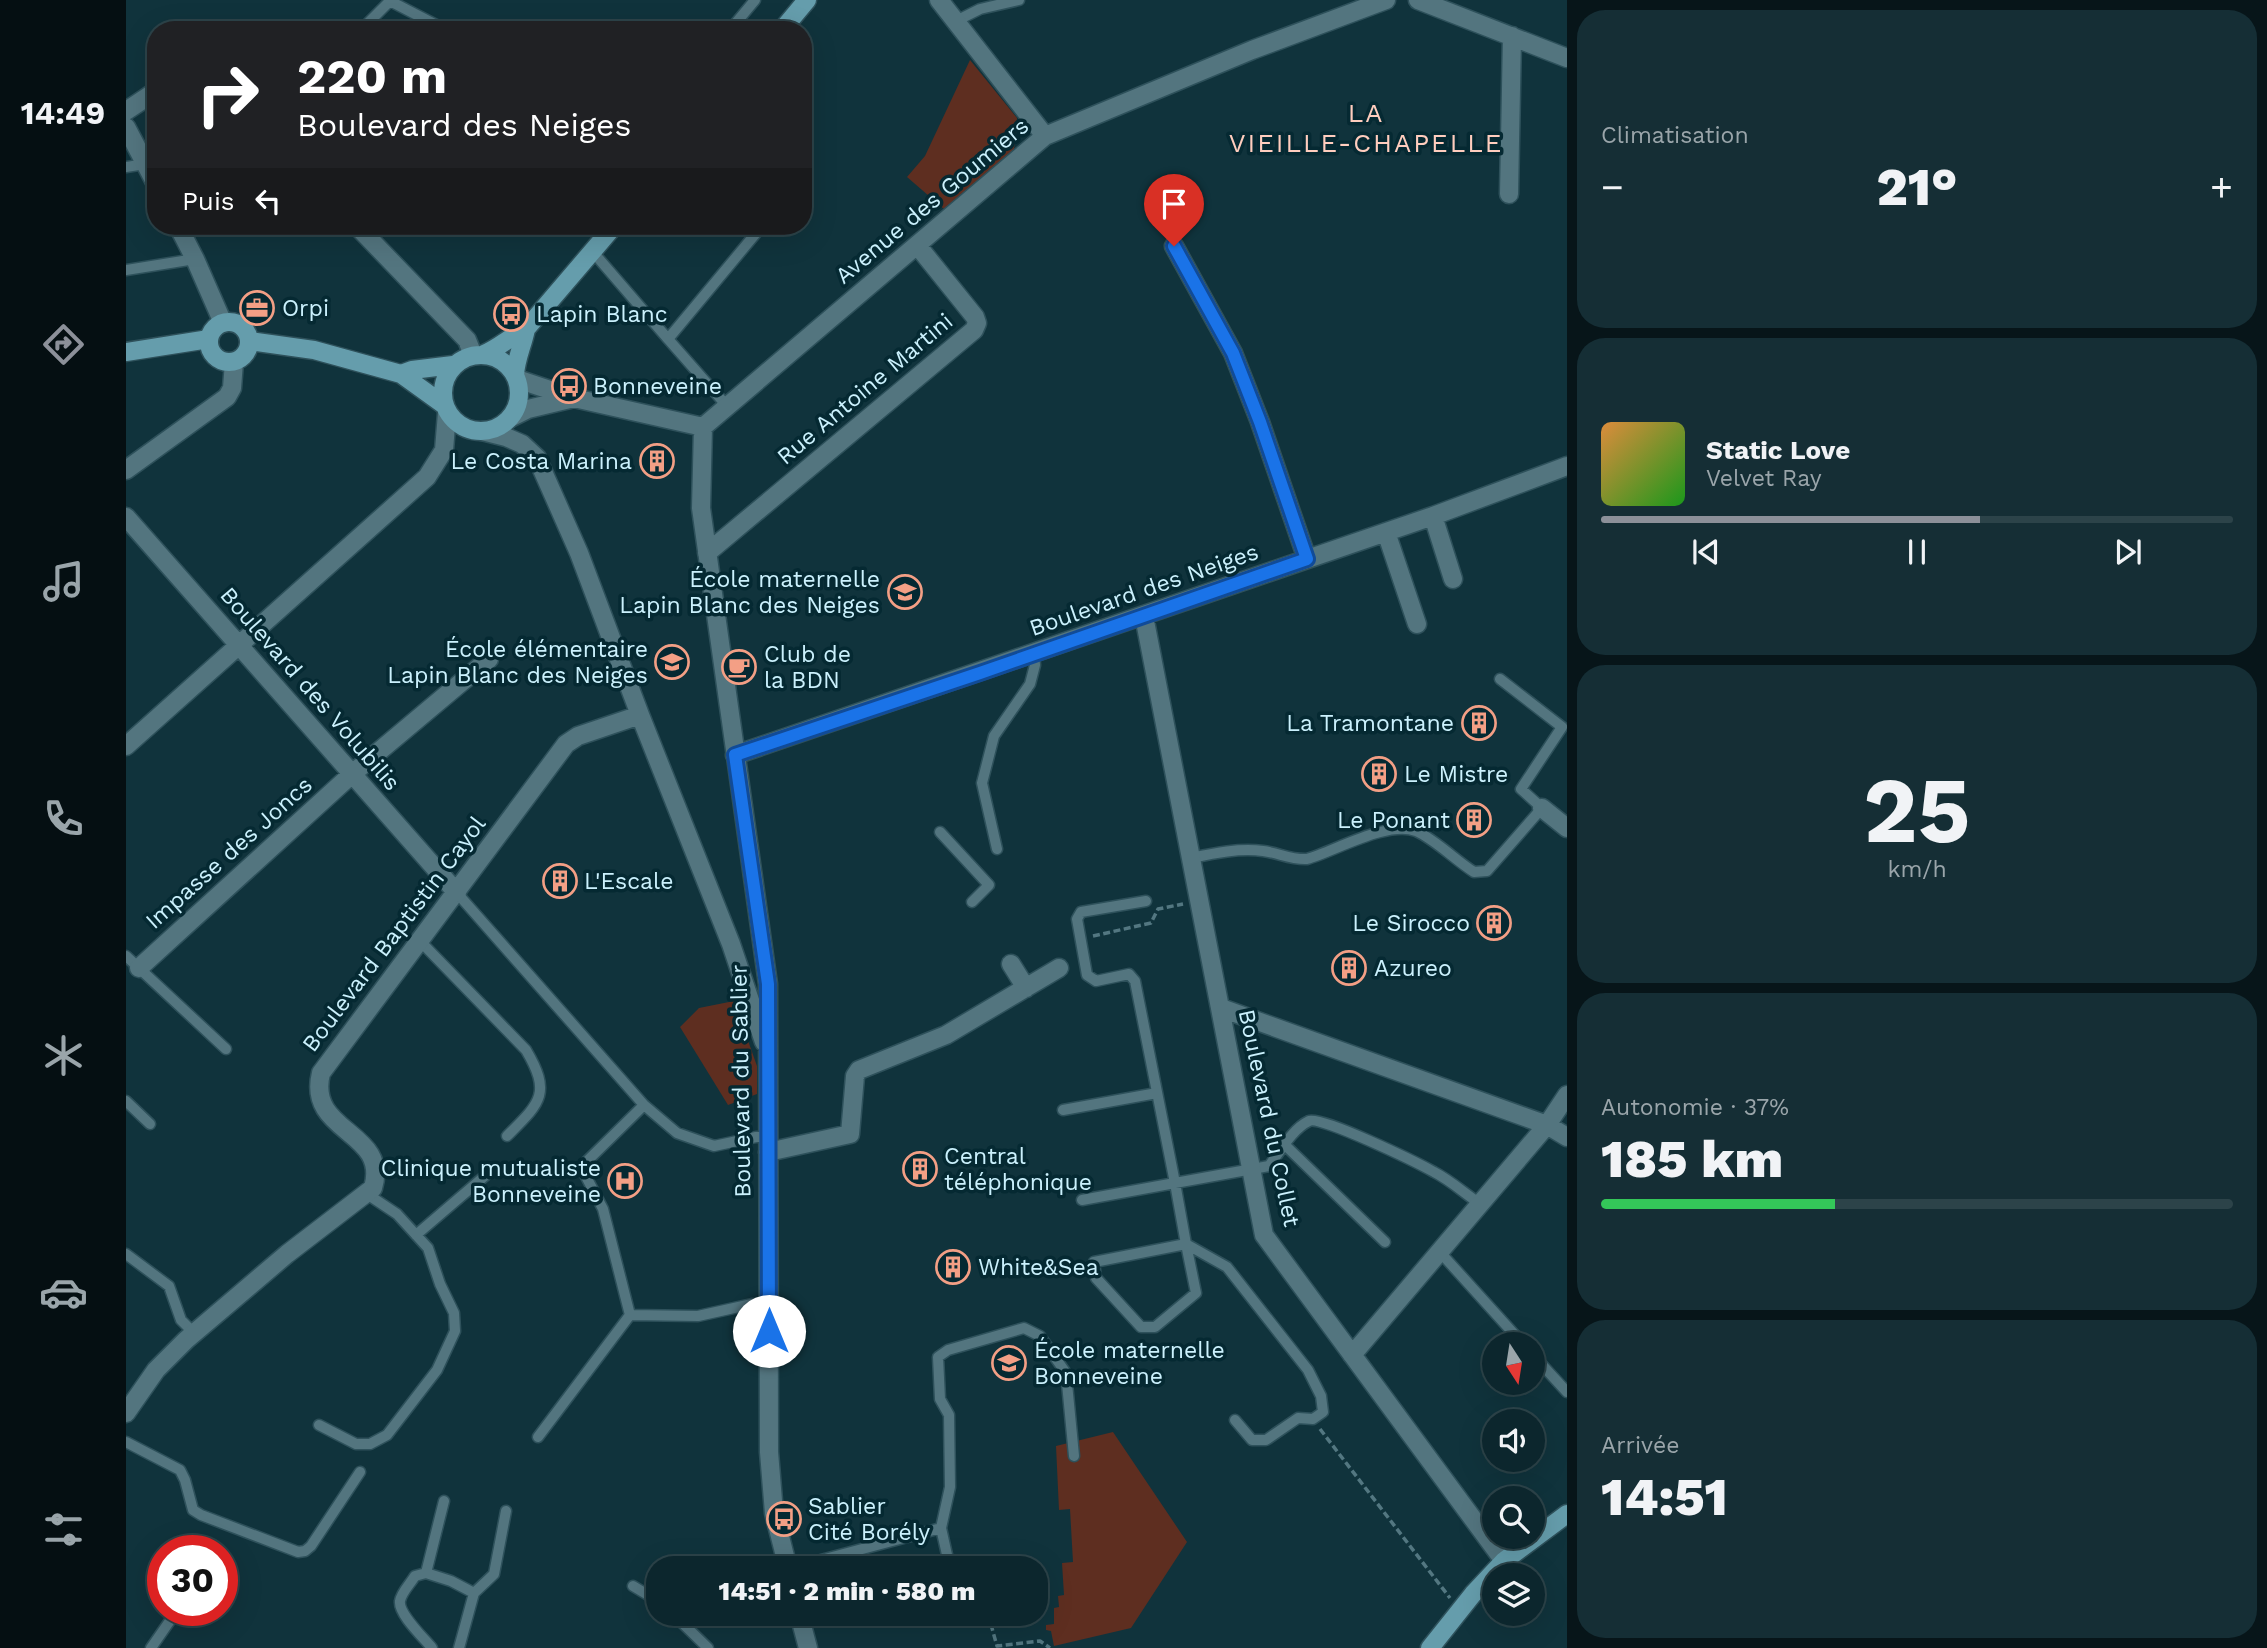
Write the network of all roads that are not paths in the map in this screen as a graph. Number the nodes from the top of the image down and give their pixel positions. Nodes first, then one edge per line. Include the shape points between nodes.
1 (755, 0) edge
2 (807, 0) edge
3 (939, 0) edge
4 (1019, 0) edge
5 (1418, 0) edge
6 (390, 1) edge
7 (1381, 1) edge
8 (370, 21) edge
9 (429, 21) edge
10 (738, 21) edge
11 (790, 21) edge
12 (957, 21) junction
13 (1512, 36) junction
14 (1567, 58) edge
15 (147, 97) edge
16 (126, 111) edge
17 (126, 127) edge
18 (1045, 136) junction
19 (145, 164) junction
20 (126, 167) edge
21 (147, 168) edge
22 (1510, 194) dead end
23 (183, 235) edge
24 (365, 235) edge
25 (603, 235) edge
26 (755, 235) edge
27 (917, 245) junction
28 (1174, 246) dead end
29 (195, 259) junction
30 (126, 270) edge
31 (223, 323) junction
32 (526, 329) junction
33 (209, 339) junction
34 (668, 340) junction
35 (249, 341) junction
36 (126, 352) edge
37 (479, 354) junction
38 (234, 362) junction
39 (453, 365) junction
40 (401, 374) junction
41 (516, 377) junction
42 (574, 398) junction
43 (727, 406) junction
44 (446, 409) junction
45 (510, 418) junction
46 (703, 427) junction
47 (482, 431) junction
48 (126, 470) edge
49 (1562, 473) edge
50 (1433, 516) junction
51 (126, 517) edge
52 (1386, 532) junction
53 (707, 553) junction
54 (1307, 559) junction
55 (1453, 579) dead end
56 (1144, 616) junction
57 (1417, 624) dead end
58 (239, 645) junction
59 (1034, 654) junction
60 (488, 659) dead end
61 (1500, 679) dead end
62 (640, 715) junction
63 (126, 746) edge
64 (735, 755) junction
65 (352, 774) junction
66 (1542, 807) junction
67 (1567, 828) edge
68 (940, 832) dead end
69 (997, 849) dead end
70 (1191, 858) junction
71 (457, 892) junction
72 (1146, 901) dead end
73 (972, 902) dead end
74 (421, 941) junction
75 (133, 962) edge
76 (1011, 964) dead end
77 (1059, 968) dead end
78 (1026, 988) junction
79 (1221, 1008) junction
80 (226, 1049) dead end
81 (769, 1057) junction
82 (1157, 1093) junction
83 (1567, 1095) edge
84 (126, 1101) edge
85 (644, 1105) junction
86 (1063, 1110) dead end
87 (150, 1124) dead end
88 (1547, 1125) junction
89 (507, 1136) dead end
90 (1567, 1137) edge
91 (768, 1144) junction
92 (1285, 1146) junction
93 (1252, 1168) junction
94 (486, 1175) dead end
95 (1175, 1183) junction
96 (368, 1194) junction
97 (1082, 1200) dead end
98 (1479, 1203) junction
99 (416, 1235) junction
100 (1385, 1242) dead end
101 (1186, 1244) junction
102 (1439, 1251) junction
103 (126, 1254) edge
104 (769, 1306) junction
105 (630, 1315) junction
106 (1512, 1332) edge
107 (194, 1333) junction
108 (1352, 1355) junction
109 (1545, 1368) edge
110 (1567, 1392) edge
111 (126, 1413) edge
112 (1235, 1420) dead end
113 (319, 1425) dead end
114 (538, 1437) dead end
115 (126, 1442) edge
116 (1074, 1456) dead end
117 (360, 1472) dead end
118 (444, 1501) dead end
119 (506, 1511) dead end
120 (1567, 1514) edge
121 (941, 1528) junction
122 (786, 1556) edge
123 (835, 1556) edge
124 (947, 1556) edge
125 (1504, 1561) junction
126 (426, 1573) junction
127 (633, 1586) dead end
128 (474, 1593) junction
129 (646, 1594) edge
130 (166, 1626) edge
131 (685, 1626) edge
132 (802, 1626) edge
133 (151, 1648) edge
134 (432, 1648) edge
135 (459, 1648) edge
136 (708, 1648) edge
137 (808, 1648) edge
138 (1430, 1648) edge

1 - 10 lane
2 - 11 street
3 - 12 street
4 - 12 lane via 980,9
5 - 13 street
6 - 8 lane
6 - 9 lane
7 - 18 street, Avenue des Goumiers
12 - 18 street
13 - 14 street
13 - 22 street
15 - 16 street
17 - 19 street
18 - 27 street, Avenue des Goumiers
19 - 20 lane
19 - 21 street
23 - 29 street
24 - 37 street
25 - 32 street
25 - 34 lane
26 - 34 lane
27 - 43 street, Avenue des Goumiers
27 - 53 street, Rue Antoine Martini via 975,317 974,330
28 - 54 street via 1233,353
29 - 30 lane
29 - 31 street
31 - 33 street
31 - 35 street via 240,326
32 - 37 street
32 - 41 street via 516,358
33 - 36 street
33 - 38 street via 215,357
34 - 43 lane
35 - 38 street via 245,354
35 - 40 street via 314,351
37 - 39 street
37 - 41 street via 496,357
38 - 48 street via 227,397
39 - 40 street
39 - 44 street via 442,391
40 - 44 street
41 - 42 street
41 - 45 street via 519,399
42 - 45 street
42 - 46 street
43 - 46 street, Avenue des Goumiers
44 - 47 street via 456,423
44 - 58 street via 444,450 427,477
45 - 47 street
46 - 53 street, Boulevard du Sablier via 701,508
47 - 62 street via 523,444 537,458 579,553
49 - 50 street, Boulevard des Neiges
50 - 52 street, Boulevard des Neiges
50 - 55 street
51 - 58 street, Boulevard des Volubilis
52 - 54 street, Boulevard des Neiges
52 - 57 street
53 - 64 street, Boulevard du Sablier
54 - 56 street, Boulevard des Neiges
56 - 59 street, Boulevard des Neiges
56 - 70 street, Boulevard du Collet
58 - 63 street
58 - 65 street, Boulevard des Volubilis
59 - 64 street, Boulevard des Neiges
59 - 69 lane via 1030,684 994,736 982,783
60 - 65 street, Impasse des Joncs
61 - 66 lane via 1562,727 1521,789
62 - 71 street, Boulevard Baptistin Cayol via 587,732 566,744
62 - 81 street via 731,944
64 - 81 street, Boulevard du Sablier via 768,984
65 - 71 street, Boulevard des Volubilis
65 - 75 street, Impasse des Joncs
66 - 67 street
66 - 70 lane via 1482,872 1474,872 1421,834 1404,828 1370,835 1307,859 1242,850
68 - 73 lane via 989,884
70 - 79 street, Boulevard du Collet
71 - 74 street, Boulevard Baptistin Cayol
71 - 85 lane
72 - 82 lane via 1081,912 1077,919 1087,975 1096,981 1129,974 1135,981
74 - 89 lane via 526,1050 538,1071 541,1089 535,1108
74 - 96 street, Boulevard Baptistin Cayol via 321,1073 318,1084 322,1106 370,1152 376,1165
75 - 80 lane
76 - 78 street
77 - 78 street
78 - 91 street via 946,1035 859,1070 850,1134
79 - 88 street
79 - 93 street, Boulevard du Collet
81 - 91 street, Boulevard du Sablier
82 - 86 lane
82 - 95 lane
83 - 88 street
84 - 87 lane
85 - 91 lane via 677,1133 714,1146 756,1137
85 - 105 lane via 581,1167 603,1209
88 - 90 street
88 - 98 street
91 - 104 street, Boulevard du Sablier
92 - 93 lane via 1269,1166
92 - 98 lane via 1308,1121 1316,1119 1435,1172
92 - 100 lane
93 - 95 lane
93 - 108 street, Boulevard du Collet via 1264,1235
94 - 99 lane
95 - 97 lane
95 - 101 lane
96 - 99 lane via 397,1214
96 - 107 street via 287,1254
98 - 102 street
99 - 113 lane via 428,1248 454,1313 455,1331 437,1370 387,1435 370,1444 356,1444
101 - 101 lane via 1196,1293 1155,1328 1141,1327 1097,1278 1094,1262
101 - 112 lane via 1227,1266 1308,1370 1321,1396 1323,1412 1313,1419 1298,1418 1266,1440 1252,1440
102 - 106 lane
102 - 108 street
103 - 107 lane via 169,1286 181,1320
104 - 105 lane via 752,1304 698,1316
104 - 122 street, Boulevard du Sablier via 769,1452 774,1513
105 - 114 lane
107 - 111 street via 156,1370
108 - 125 street, Boulevard du Collet
109 - 110 lane
115 - 117 lane via 180,1469 193,1510 298,1552 311,1546
116 - 121 lane via 1066,1373 1040,1336 1024,1328 948,1350 938,1357 940,1399 949,1415 950,1487
118 - 126 lane
119 - 128 lane via 494,1574
120 - 125 street
121 - 123 lane
121 - 124 lane
125 - 138 street
126 - 128 lane
126 - 134 lane via 415,1576 400,1607
127 - 129 lane
128 - 135 lane
130 - 133 lane
131 - 136 lane
132 - 137 street

